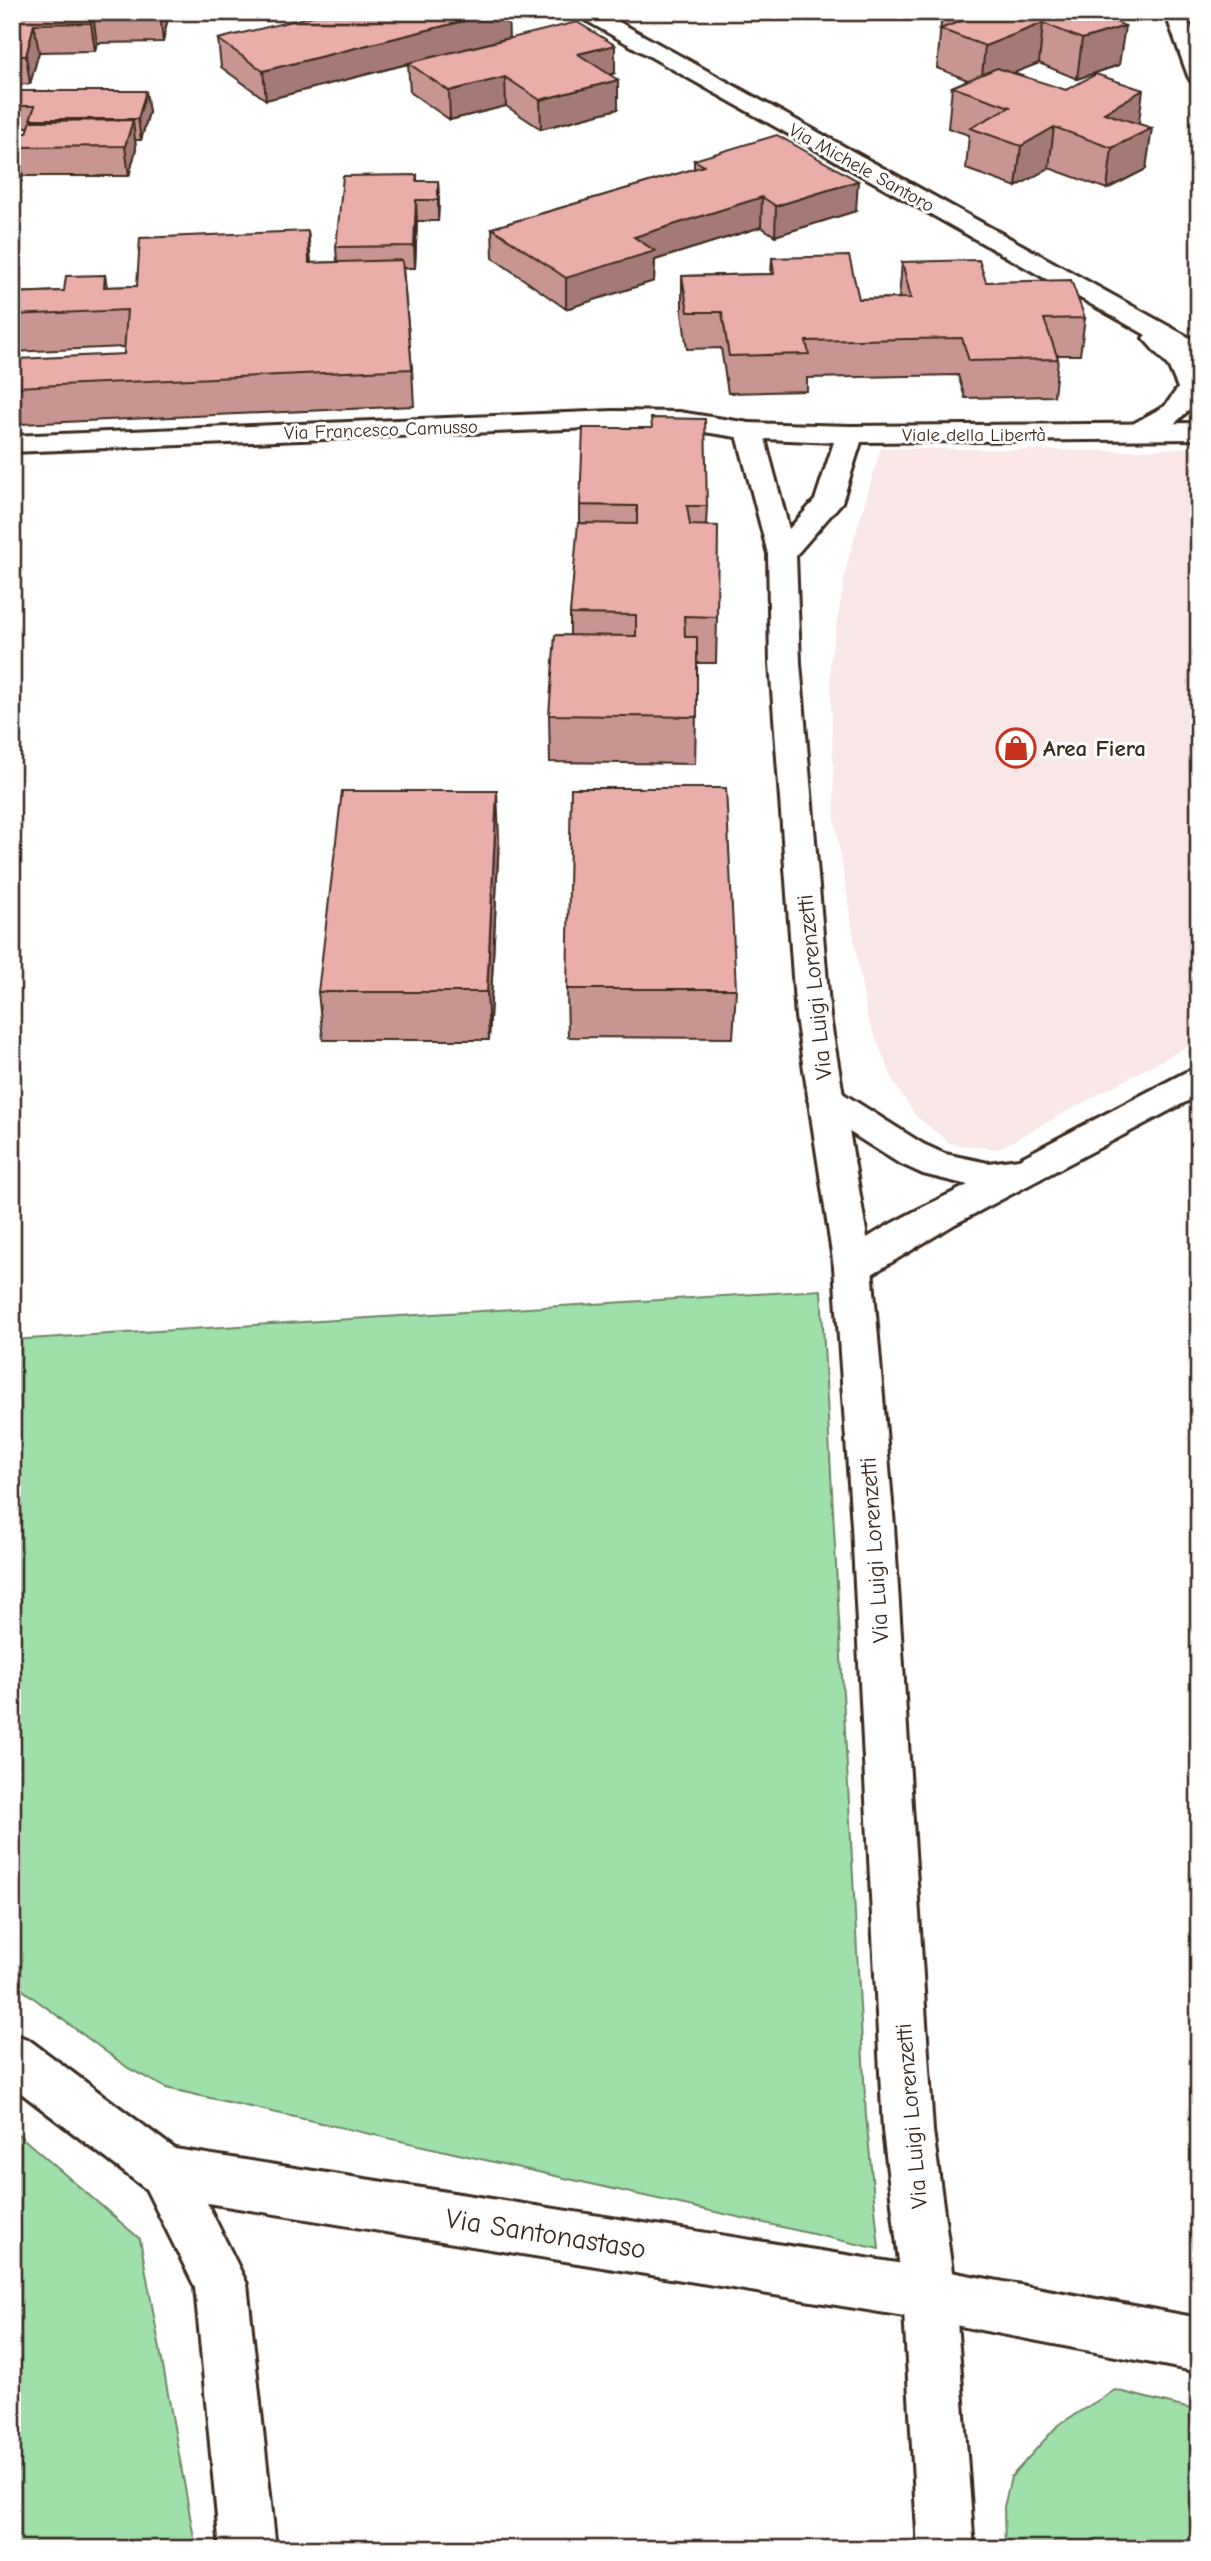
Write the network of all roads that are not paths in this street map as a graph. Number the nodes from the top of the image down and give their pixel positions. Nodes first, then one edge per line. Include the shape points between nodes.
1 (585, 12) edge
2 (1175, 12) edge
3 (1199, 76) edge
4 (1139, 322) junction
5 (1191, 322) dead end
6 (1199, 354) edge
7 (1195, 392) edge
8 (749, 431) junction
9 (1199, 431) edge
10 (1138, 432) junction
11 (850, 435) junction
12 (12, 444) edge
13 (782, 554) junction
14 (1199, 1080) edge
15 (826, 1100) junction
16 (1033, 1168) junction
17 (853, 1268) junction
18 (12, 2056) edge
19 (164, 2172) junction
20 (929, 2294) junction
21 (1199, 2345) edge
22 (248, 2549) edge
23 (946, 2549) edge

1 - 4 street, Via Michele Santoro
2 - 3 street
4 - 5 street
4 - 6 street, Via Michele Santoro
4 - 7 street, Via Michele Santoro via 1181,364
7 - 10 street, Via Michele Santoro via 1174,412
8 - 11 street, Viale della Libertà
8 - 12 street, Via Francesco Camusso via 679,420 613,419
8 - 13 street, Via Luigi Lorenzetti
9 - 10 street, Viale della Libertà
10 - 11 street, Viale della Libertà
11 - 13 street via 828,502
13 - 15 street, Via Luigi Lorenzetti via 785,663 813,1017
14 - 16 street
15 - 16 street via 936,1165 988,1176
15 - 17 street, Via Luigi Lorenzetti
16 - 17 street via 940,1214
17 - 20 street, Via Luigi Lorenzetti via 873,1526 908,2131
18 - 19 street, Via Santonastaso
19 - 20 street, Via Santonastaso
19 - 22 street, Via Santonastaso via 221,2284
20 - 21 street, Via Santonastaso
20 - 23 street, Via Luigi Lorenzetti

